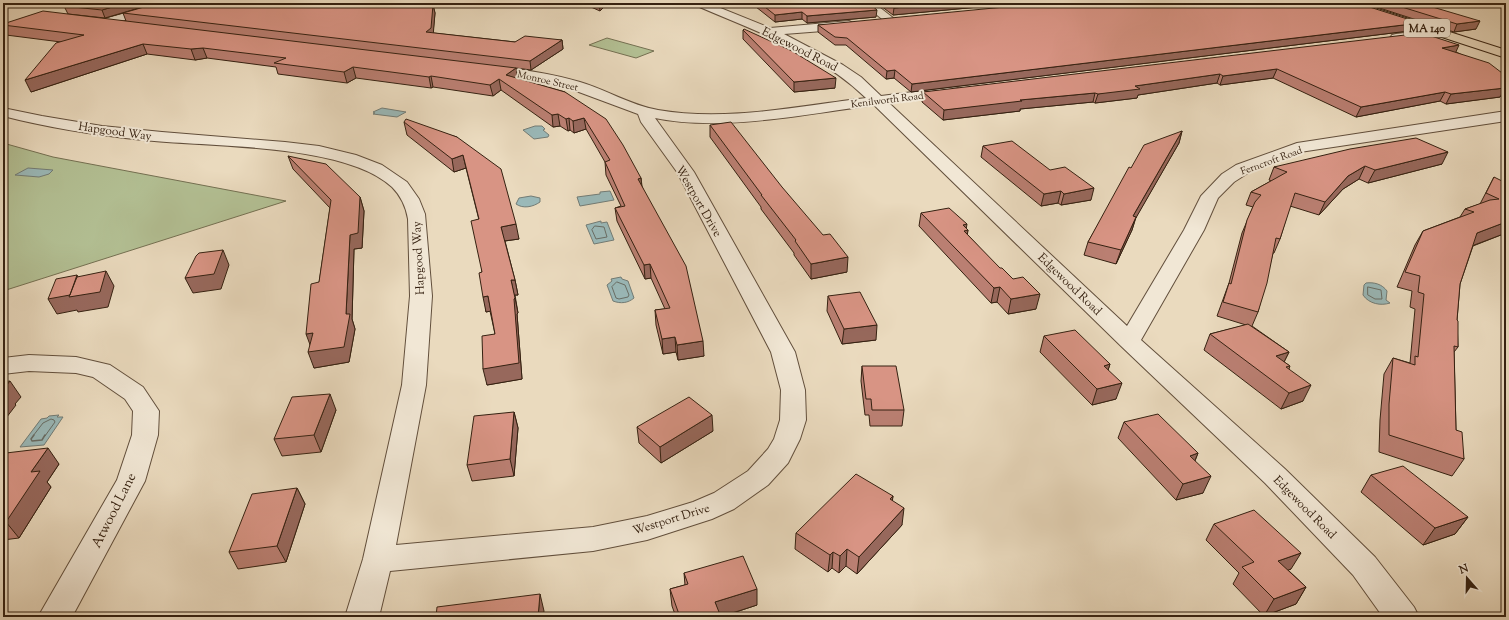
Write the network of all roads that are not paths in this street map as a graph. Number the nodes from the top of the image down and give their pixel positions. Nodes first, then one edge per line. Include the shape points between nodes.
1 (173, 3) edge
2 (699, 3) edge
3 (867, 3) edge
4 (1348, 3) edge
5 (906, 19) edge
6 (891, 20) junction
7 (87, 22) edge
8 (872, 22) edge
9 (101, 23) junction
10 (859, 24) edge
11 (130, 27) edge
12 (768, 32) junction
13 (1441, 33) junction
14 (1384, 40) edge
15 (1506, 54) edge
16 (473, 68) edge
17 (964, 90) edge
18 (878, 100) junction
19 (3, 112) edge
20 (644, 112) junction
21 (1506, 116) edge
22 (1129, 341) junction
23 (3, 366) edge
24 (378, 559) junction
25 (55, 617) edge
26 (362, 617) edge
27 (1402, 617) edge

1 - 9 street
2 - 12 street, Edgewood Road
3 - 6 street
4 - 13 main road, MA 140
5 - 6 street
6 - 8 street
7 - 9 street
9 - 11 street
10 - 12 street
12 - 18 street, Edgewood Road via 833,63
13 - 14 street
13 - 15 main road, MA 140
16 - 20 street, Monroe Street via 523,74 575,85
17 - 18 street, Kenilworth Road
18 - 20 street, Kenilworth Road via 734,117 679,117
18 - 22 street, Edgewood Road
19 - 24 street, Hapgood Way via 80,127 140,135 300,149 354,160 378,170 404,190 415,207 417,218 421,296 419,325 414,385
20 - 24 street, Westport Drive via 685,172 783,352 793,390 793,420 787,440 778,456 758,478 724,501 702,511 647,528 593,539
21 - 22 street, Ferncroft Road via 1297,148 1242,169 1228,178 1210,196 1194,230
22 - 27 street, Edgewood Road via 1269,471 1364,566
23 - 25 street, Atwood Lane via 29,363 76,365 101,371 134,392 146,411 145,435 131,482
24 - 26 street, Hapgood Way

